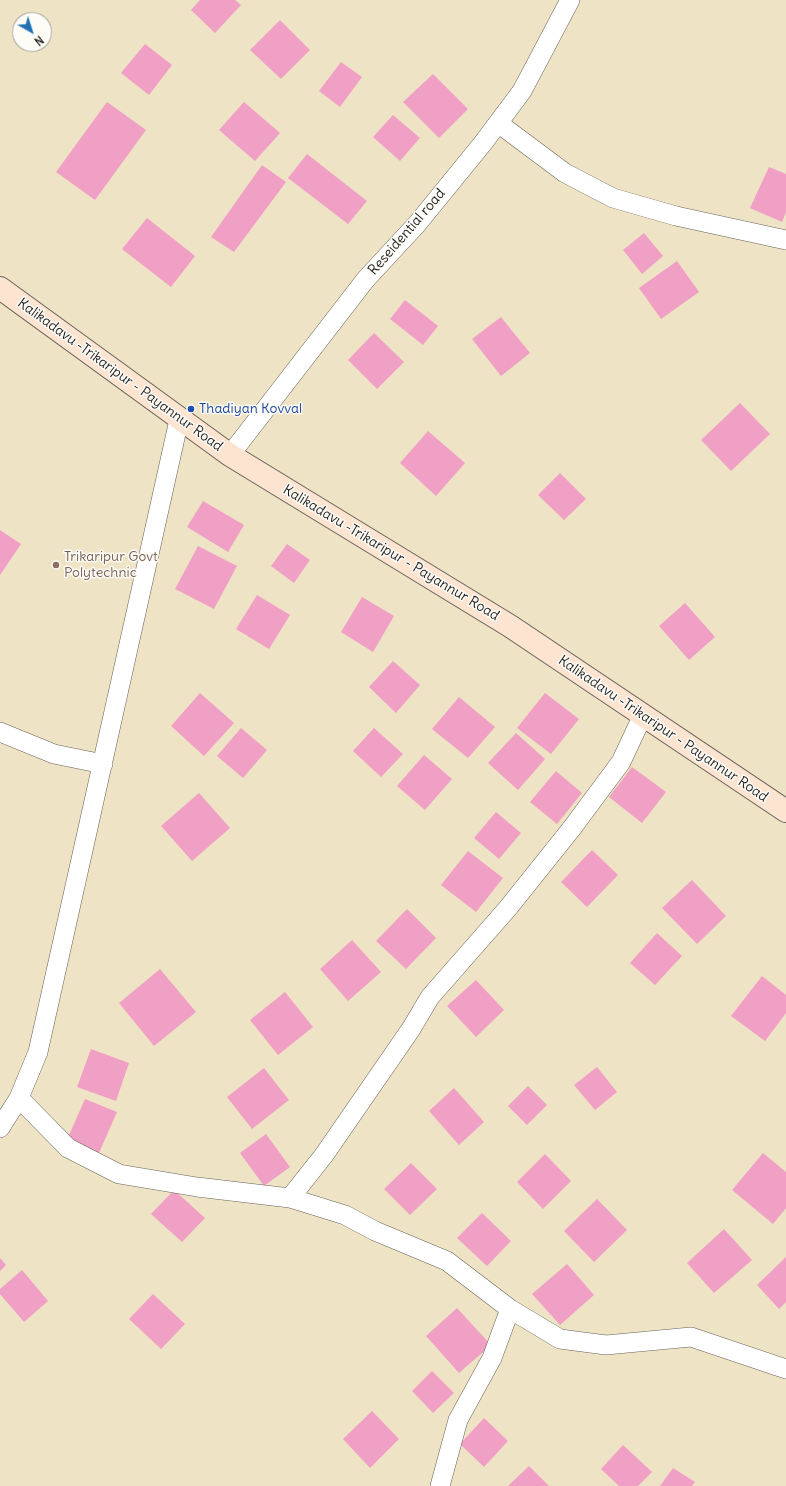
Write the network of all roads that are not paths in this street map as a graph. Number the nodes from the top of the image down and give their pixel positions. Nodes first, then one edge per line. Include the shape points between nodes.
1 (570, 0) edge
2 (498, 123) junction
3 (786, 240) edge
4 (0, 288) edge
5 (180, 420) junction
6 (230, 455) junction
7 (643, 715) junction
8 (0, 732) edge
9 (103, 764) junction
10 (786, 811) edge
11 (19, 1098) junction
12 (0, 1128) edge
13 (290, 1198) junction
14 (510, 1309) junction
15 (786, 1369) edge
16 (445, 1483) edge

1 - 2 street, Reseidential road via 522,91
2 - 3 street via 565,173 613,198 676,216
2 - 6 street, Reseidential road via 417,224 366,279
4 - 5 main road, Kalikadavu -Trikaripur - Payannur Road
5 - 6 main road, Kalikadavu -Trikaripur - Payannur Road
5 - 9 street
6 - 7 main road, Kalikadavu -Trikaripur - Payannur Road via 510,626
7 - 10 main road, Kalikadavu -Trikaripur - Payannur Road
7 - 13 street via 616,768 508,908 430,997 411,1029 324,1155
8 - 9 street via 54,754
9 - 11 street via 38,1052
11 - 12 street
11 - 13 street via 68,1148 119,1174
13 - 14 street via 344,1216 447,1261
14 - 15 street via 560,1339 606,1345 691,1337
14 - 16 street via 492,1358 458,1420

